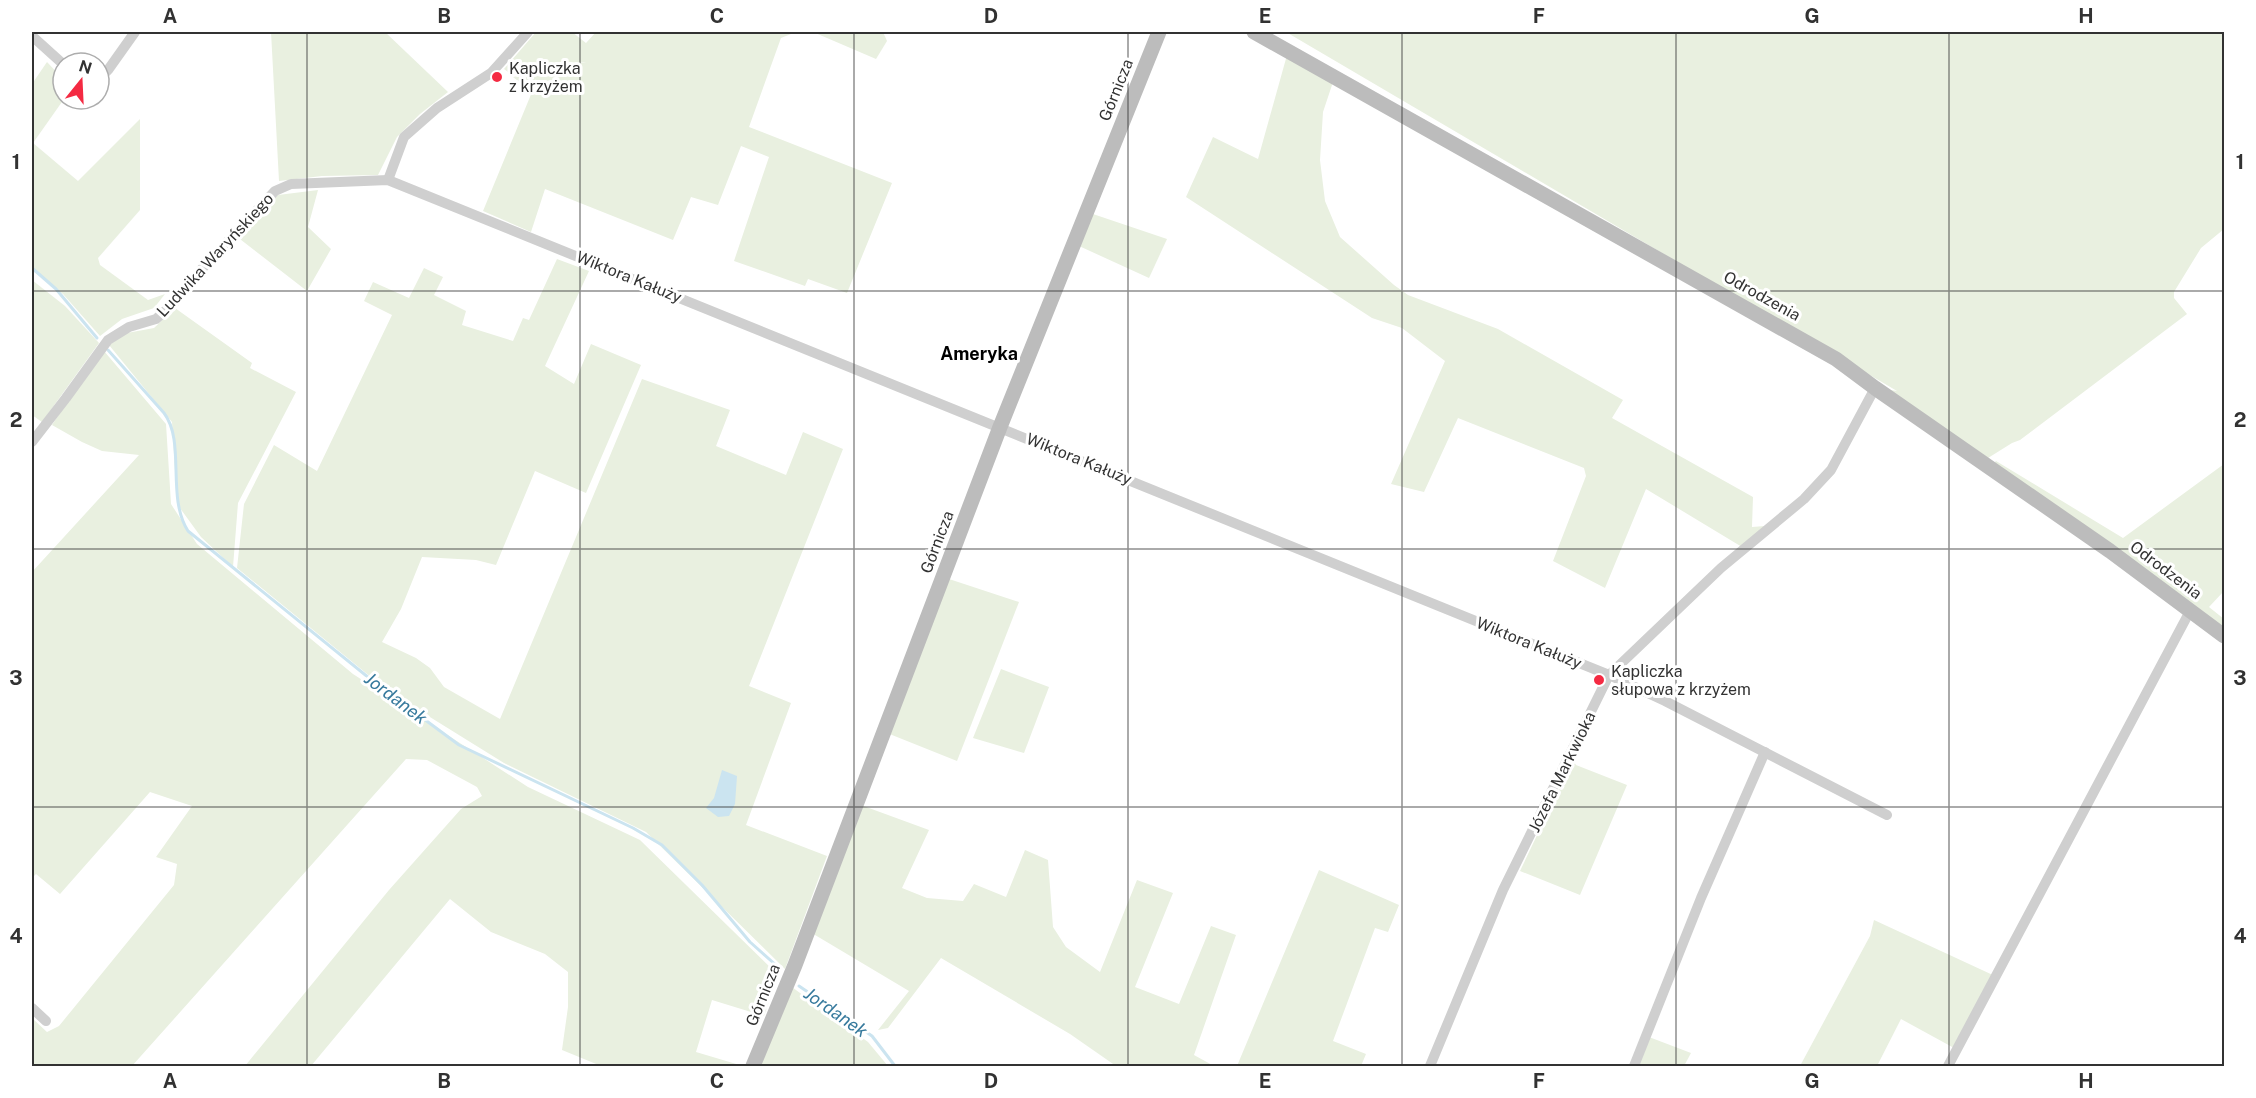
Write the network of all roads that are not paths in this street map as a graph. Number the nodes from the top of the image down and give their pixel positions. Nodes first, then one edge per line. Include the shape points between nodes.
1 (135, 32) edge
2 (528, 32) edge
3 (1159, 32) edge
4 (1254, 32) edge
5 (32, 36) edge
6 (51, 53) edge
7 (111, 66) edge
8 (388, 180) junction
9 (1875, 388) junction
10 (1000, 427) junction
11 (32, 442) edge
12 (2190, 611) junction
13 (2224, 636) edge
14 (1609, 675) junction
15 (1765, 752) junction
16 (1887, 815) dead end
17 (32, 1008) edge
18 (46, 1021) dead end
19 (753, 1066) edge
20 (1430, 1066) edge
21 (1635, 1066) edge
22 (1948, 1066) edge

1 - 7 street
2 - 8 street via 491,74 437,108 404,137
3 - 10 street, Górnicza
4 - 9 street, Odrodzenia via 1836,359
5 - 6 street
8 - 10 street, Wiktora Kałuży
8 - 11 street, Ludwika Waryńskiego via 291,184 275,191 156,319 129,327 108,340
9 - 12 street, Odrodzenia
9 - 14 street, Józefa Markwioka via 1831,470
10 - 14 street, Wiktora Kałuży
10 - 19 street, Górnicza
12 - 13 street, Odrodzenia
12 - 22 street
14 - 15 street, Wiktora Kałuży
14 - 20 street, Józefa Markwioka via 1503,890
15 - 16 street, Wiktora Kałuży
15 - 21 street via 1701,898
17 - 18 street

